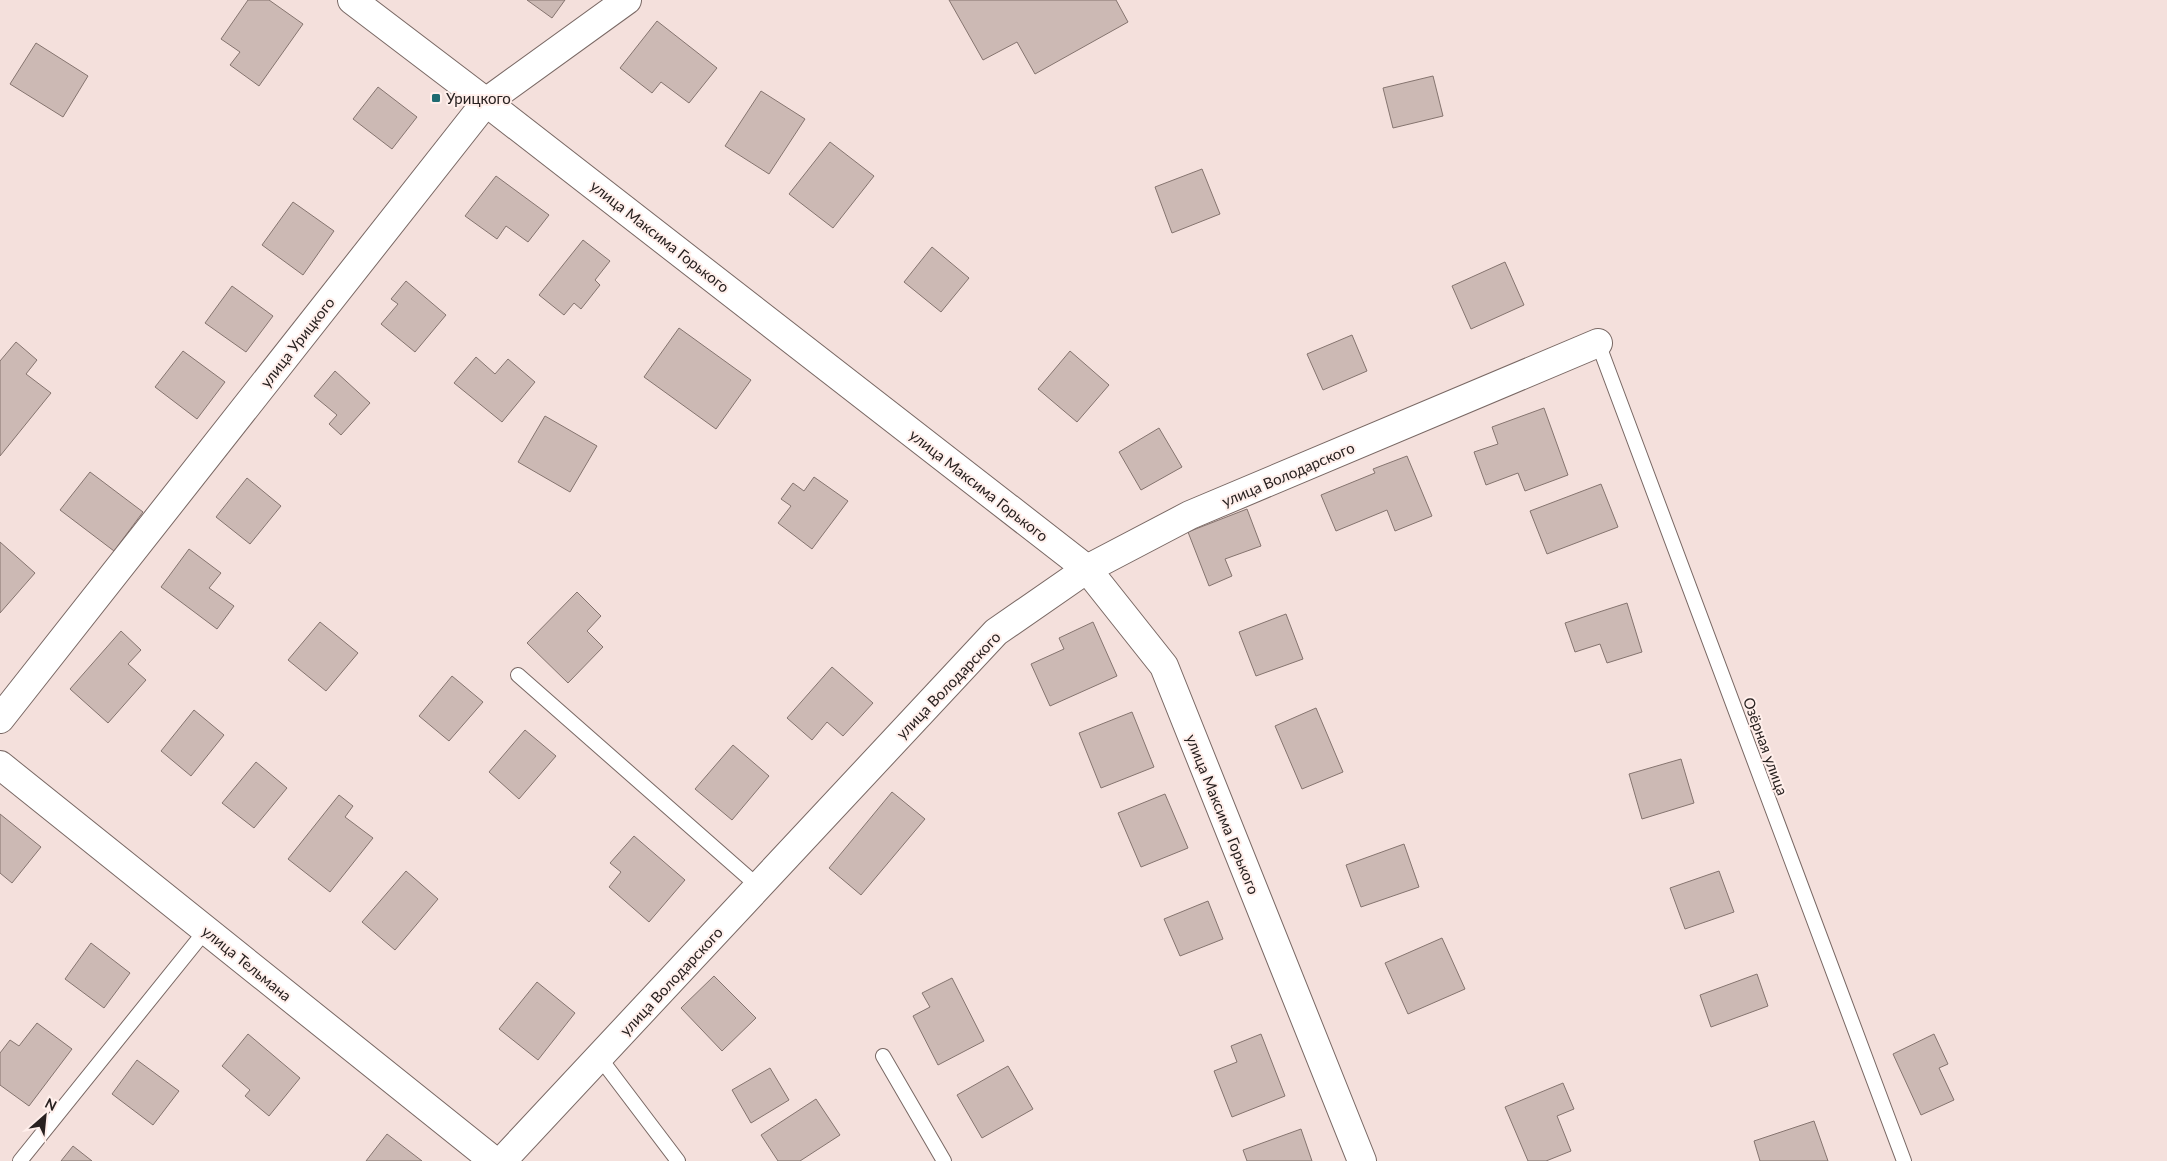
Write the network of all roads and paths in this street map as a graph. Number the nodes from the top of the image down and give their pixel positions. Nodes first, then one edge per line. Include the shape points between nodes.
1 (352, 0) edge
2 (627, 0) edge
3 (486, 102) junction
4 (1598, 343) joint
5 (1087, 569) junction
6 (518, 675) dead end
7 (0, 719) edge
8 (0, 764) edge
9 (759, 887) junction
10 (206, 930) junction
11 (883, 1056) dead end
12 (600, 1058) junction
13 (20, 1161) edge
14 (494, 1161) edge
15 (502, 1161) edge
16 (678, 1161) edge
17 (944, 1161) edge
18 (1362, 1161) edge
19 (1904, 1161) edge

1 - 3 street, улица Максима Горького
2 - 3 street, улица Урицкого
3 - 5 street, улица Максима Горького
3 - 7 street, улица Урицкого
4 - 5 street, улица Володарского via 1190,515
4 - 19 lane, Озёрная улица
5 - 9 street, улица Володарского via 996,632
5 - 18 street, улица Максима Горького via 1164,666
6 - 9 lane
8 - 10 street, улица Тельмана
9 - 12 street, улица Володарского
10 - 13 lane
10 - 14 street, улица Тельмана
11 - 17 lane
12 - 15 street, улица Володарского
12 - 16 lane

